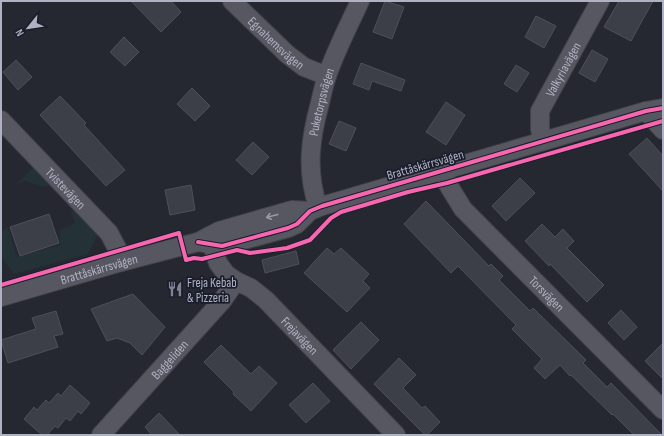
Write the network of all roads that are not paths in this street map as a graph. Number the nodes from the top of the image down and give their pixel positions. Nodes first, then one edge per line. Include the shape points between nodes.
1 (232, 1) edge
2 (360, 1) edge
3 (600, 1) edge
4 (327, 76) junction
5 (654, 109) edge
6 (1, 120) edge
7 (663, 130) edge
8 (543, 141) junction
9 (444, 169) junction
10 (314, 209) junction
11 (206, 241) junction
12 (121, 262) junction
13 (236, 281) junction
14 (1, 297) edge
15 (663, 410) edge
16 (107, 433) edge
17 (396, 435) edge

1 - 4 street, Egnahemsvägen via 304,67
2 - 4 street, Puketorpsvägen
3 - 8 street, Valkyriavägen via 540,111
4 - 10 street, Puketorpsvägen via 311,146 310,173
5 - 7 street
5 - 8 street, Brattåskärrsvägen
6 - 12 street, Tvistevägen via 108,233 118,250
8 - 9 street, Brattåskärrsvägen
9 - 10 street, Brattåskärrsvägen
9 - 15 street, Torsvägen via 447,183 463,209
10 - 11 street, Brattåskärrsvägen via 297,224 288,228 222,246
11 - 12 street, Brattåskärrsvägen
11 - 13 street, Frejavägen via 226,274
12 - 14 street, Brattåskärrsvägen
13 - 16 street, Baggeliden via 222,301
13 - 17 street, Frejavägen via 251,288 266,300

